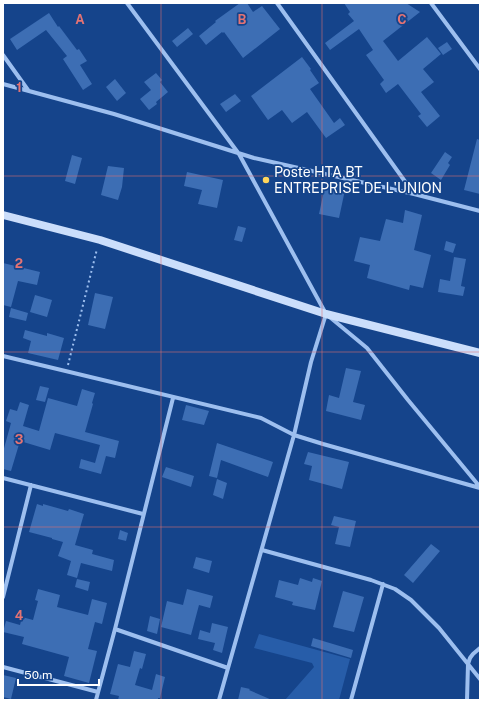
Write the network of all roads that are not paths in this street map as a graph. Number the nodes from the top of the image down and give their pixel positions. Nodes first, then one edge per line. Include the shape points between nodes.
1 (127, 3) edge
2 (277, 3) edge
3 (430, 3) edge
4 (3, 55) edge
5 (480, 69) edge
6 (3, 84) edge
7 (28, 90) junction
8 (239, 154) junction
9 (414, 194) junction
10 (480, 211) edge
11 (3, 215) edge
12 (326, 314) junction
13 (480, 353) edge
14 (3, 356) edge
15 (173, 398) junction
16 (294, 435) junction
17 (3, 478) edge
18 (31, 485) junction
19 (480, 488) edge
20 (143, 514) junction
21 (262, 550) junction
22 (383, 584) junction
23 (3, 597) edge
24 (114, 629) junction
25 (480, 648) edge
26 (468, 664) junction
27 (3, 667) edge
28 (228, 668) junction
29 (480, 679) edge
30 (98, 692) junction
31 (96, 700) edge
32 (219, 700) edge
33 (351, 700) edge
34 (467, 700) edge

1 - 8 street
2 - 9 street
3 - 5 street
4 - 7 street
6 - 7 street
7 - 8 street
8 - 9 street
8 - 12 street
9 - 10 street
11 - 12 street via 100,240
12 - 13 street
12 - 16 street via 311,362
12 - 19 street via 367,348
14 - 15 street
15 - 16 street via 261,418
15 - 20 street
16 - 19 street
16 - 21 street
17 - 18 street
18 - 20 street
18 - 23 street
20 - 24 street
21 - 22 street
21 - 28 street
22 - 26 street via 411,600 439,628
22 - 33 street
24 - 28 street
24 - 30 street
25 - 26 street
26 - 29 street
26 - 34 street
27 - 30 street
28 - 32 street
30 - 31 street

